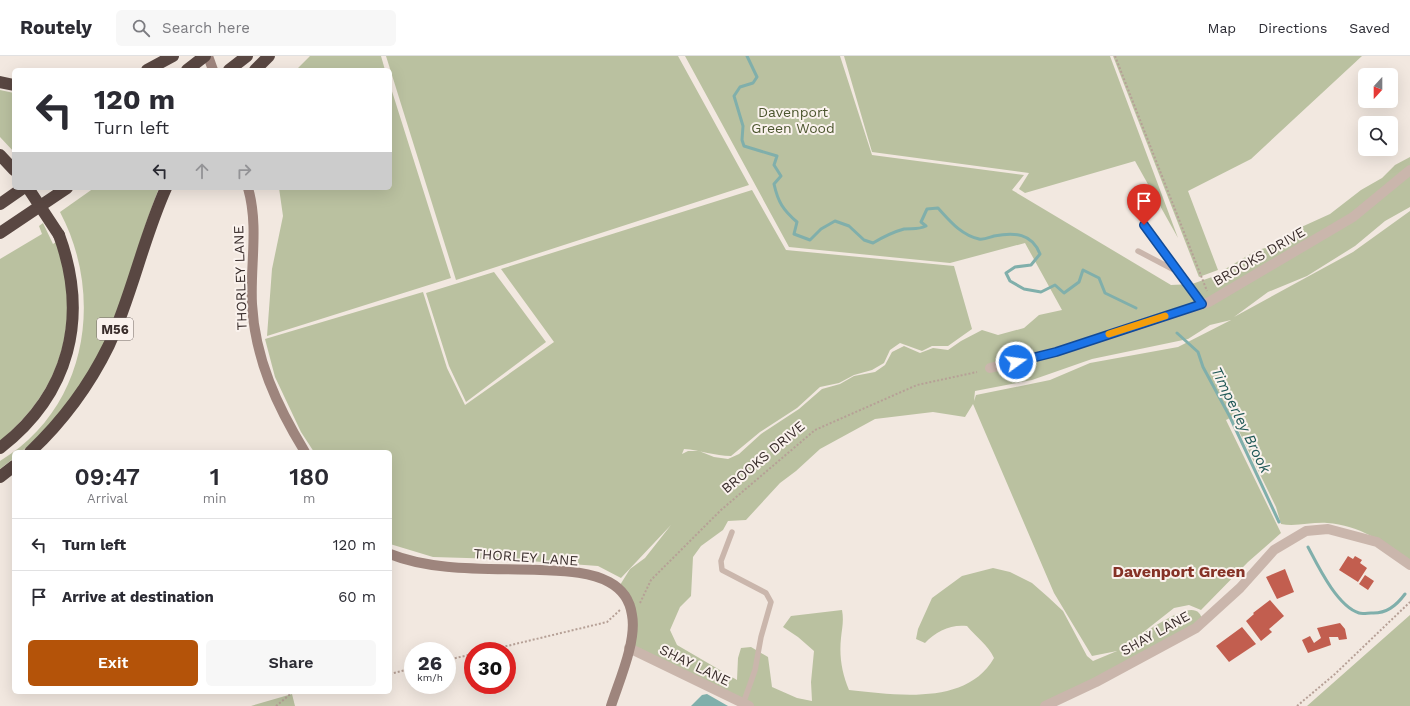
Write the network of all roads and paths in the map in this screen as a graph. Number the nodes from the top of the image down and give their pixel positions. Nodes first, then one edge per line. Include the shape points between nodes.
1 (173, 56) edge
2 (205, 56) edge
3 (208, 56) edge
4 (247, 56) edge
5 (269, 56) edge
6 (1114, 56) edge
7 (151, 68) edge
8 (190, 68) edge
9 (212, 68) edge
10 (232, 68) edge
11 (257, 68) edge
12 (0, 82) edge
13 (12, 85) edge
14 (2, 157) edge
15 (12, 168) edge
16 (1410, 170) edge
17 (20, 190) edge
18 (29, 190) edge
19 (64, 190) edge
20 (165, 190) edge
21 (248, 190) edge
22 (0, 204) edge
23 (1144, 225) dead end
24 (0, 233) edge
25 (1138, 251) dead end
26 (1180, 274) junction
27 (1207, 302) junction
28 (990, 368) dead end
29 (977, 372) dead end
30 (0, 448) edge
31 (32, 450) edge
32 (304, 450) edge
33 (12, 468) edge
34 (0, 477) edge
35 (732, 532) dead end
36 (392, 555) edge
37 (1410, 565) edge
38 (629, 601) junction
39 (1410, 602) edge
40 (633, 617) junction
41 (516, 644) edge
42 (629, 648) junction
43 (404, 670) edge
44 (392, 673) edge
45 (291, 694) edge
46 (745, 705) edge
47 (276, 706) edge
48 (611, 706) edge
49 (1045, 706) edge
50 (1297, 706) edge

1 - 7 highway
2 - 8 highway
3 - 9 street
4 - 10 highway
5 - 11 highway
6 - 27 path
12 - 13 highway
14 - 15 highway
16 - 27 street, BROOKS DRIVE via 1353,217
17 - 22 highway
18 - 30 highway, bridge via 59,235 66,254 73,294 73,314 66,354 57,380 40,409
19 - 24 highway
20 - 31 highway, M56 via 120,317 97,369 65,416
21 - 32 street, THORLEY LANE via 254,230 254,330 264,371 273,394
23 - 26 lane
25 - 26 lane
26 - 27 lane
27 - 28 street, BROOKS DRIVE via 1056,352
29 - 40 path, BROOKS DRIVE via 917,385 815,430 721,510 651,580
33 - 34 highway
35 - 46 lane via 721,561 722,570 766,592 771,602 760,637 755,670
36 - 38 street, THORLEY LANE via 443,566 572,572 609,582
37 - 49 street, SHAY LANE via 1377,542 1328,529 1306,531 1274,550 1240,588 1196,628 1096,682
38 - 40 street, THORLEY LANE
38 - 41 path via 608,622
39 - 50 path via 1335,674
40 - 42 street, THORLEY LANE
42 - 46 street, SHAY LANE
42 - 48 street, THORLEY LANE
43 - 44 path
45 - 47 path

